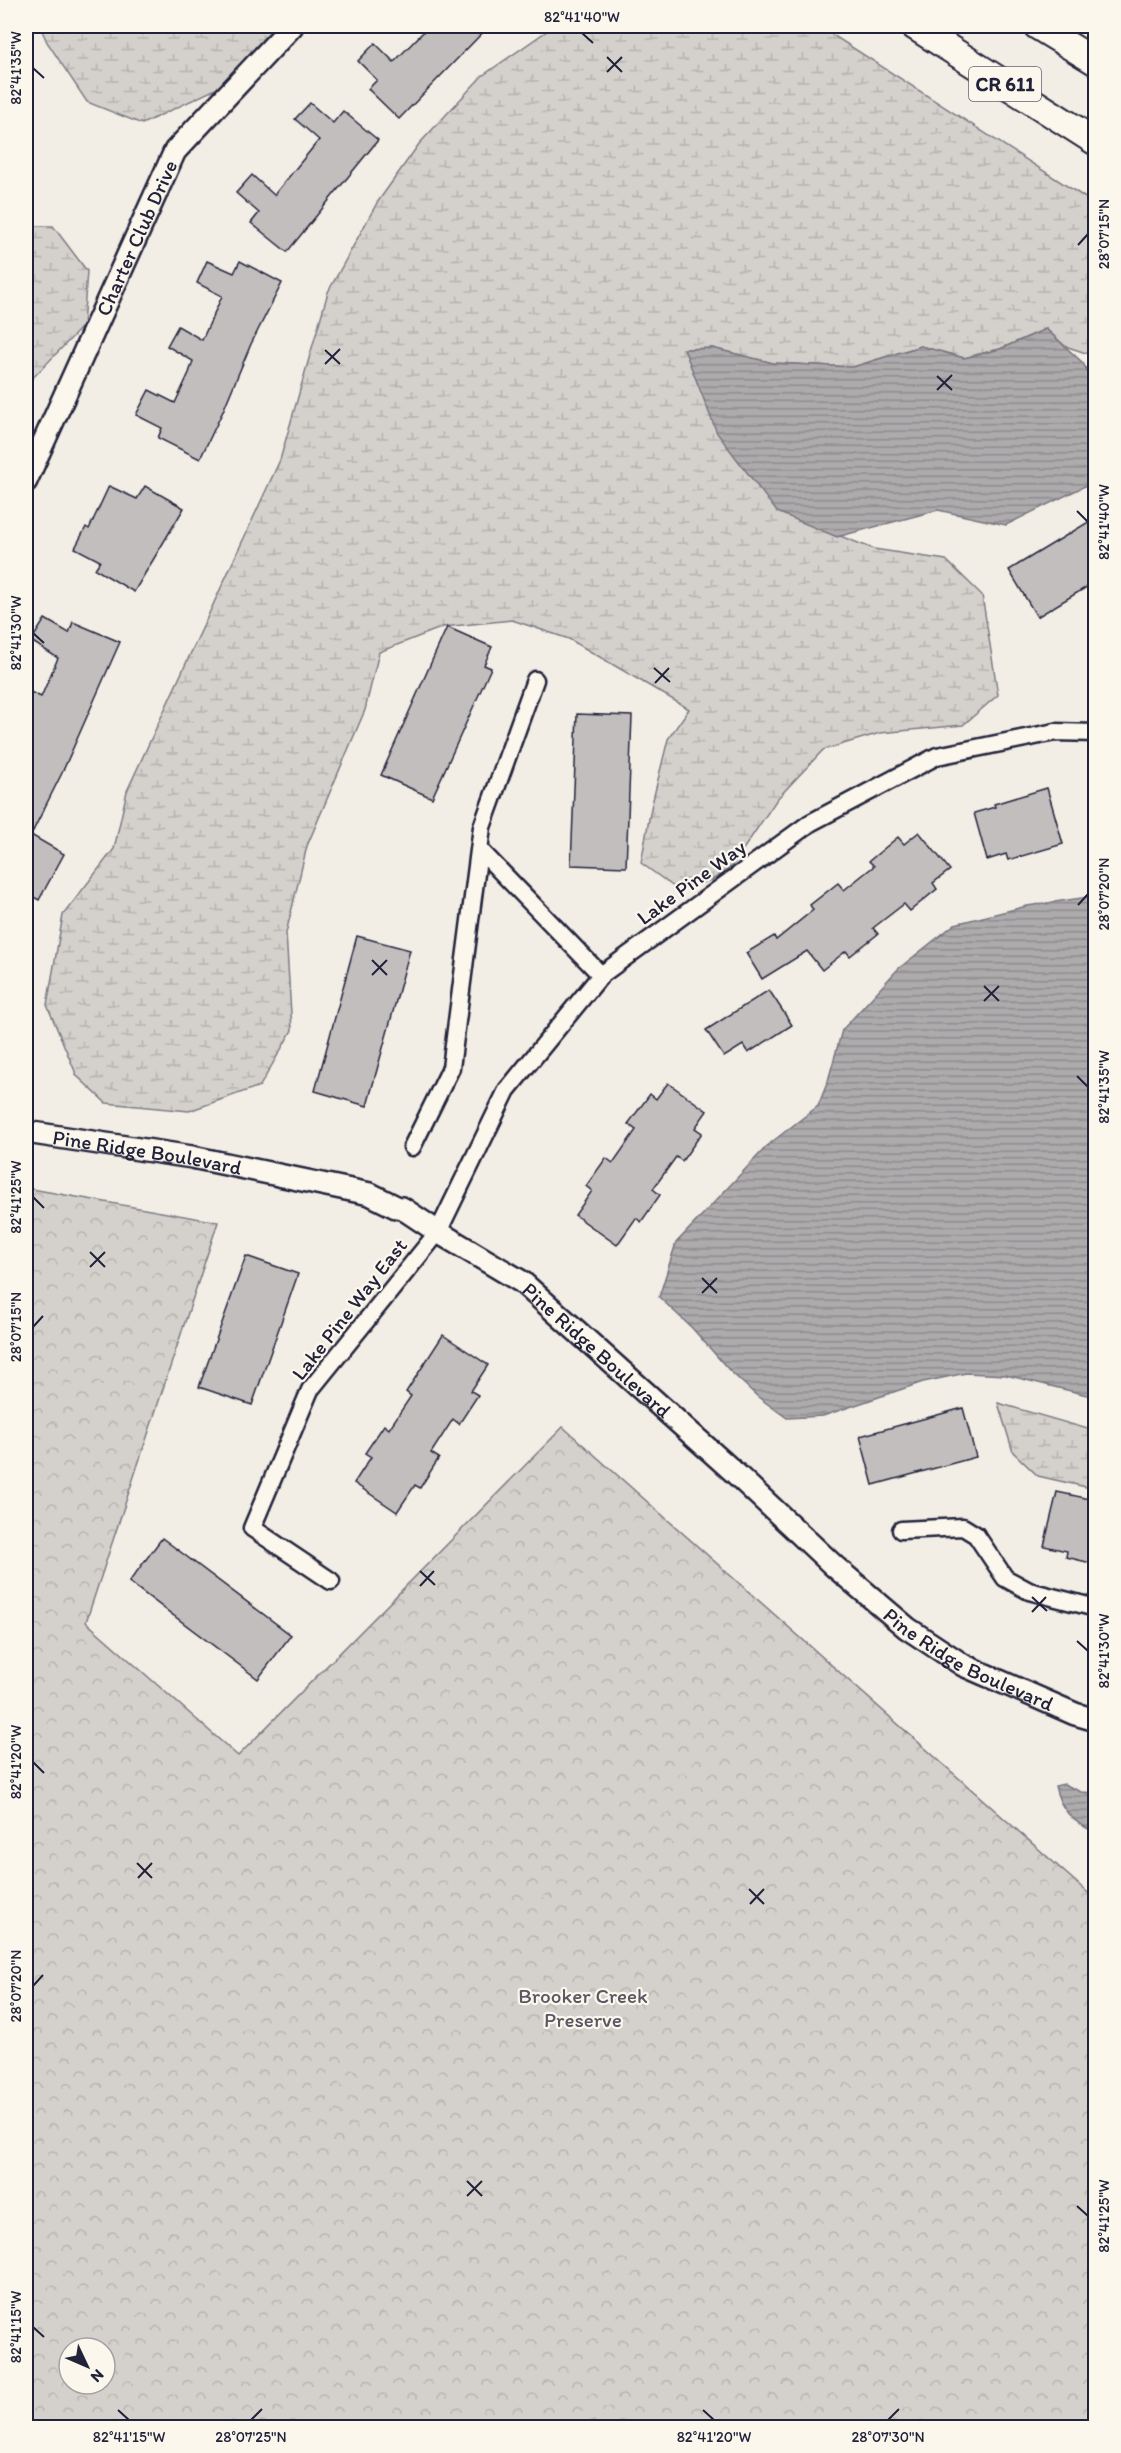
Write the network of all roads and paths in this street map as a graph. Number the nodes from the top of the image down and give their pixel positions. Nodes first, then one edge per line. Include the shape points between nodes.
1 (292, 26) edge
2 (914, 26) edge
3 (1037, 26) edge
4 (1095, 62) edge
5 (1095, 142) edge
6 (26, 481) edge
7 (535, 680) dead end
8 (1095, 733) edge
9 (480, 850) junction
10 (601, 975) junction
11 (26, 1132) edge
12 (412, 1147) dead end
13 (438, 1233) junction
14 (901, 1530) dead end
15 (331, 1581) dead end
16 (1095, 1608) edge
17 (1095, 1720) edge

1 - 6 street, Charter Club Drive via 175,151
2 - 5 main road, CR 611
3 - 4 main road
7 - 9 street via 482,828
8 - 10 street, Lake Pine Way via 1055,732 937,756 810,823
9 - 10 street
9 - 12 street via 451,1068
10 - 13 street, Lake Pine Way via 507,1090
11 - 13 street, Pine Ridge Boulevard via 192,1157 370,1194 402,1208
13 - 15 street, Lake Pine Way East via 310,1390 252,1528
13 - 17 street, Pine Ridge Boulevard via 522,1282 562,1315 834,1566 907,1628 963,1665
14 - 16 street via 963,1527 976,1534 1005,1578 1029,1591

